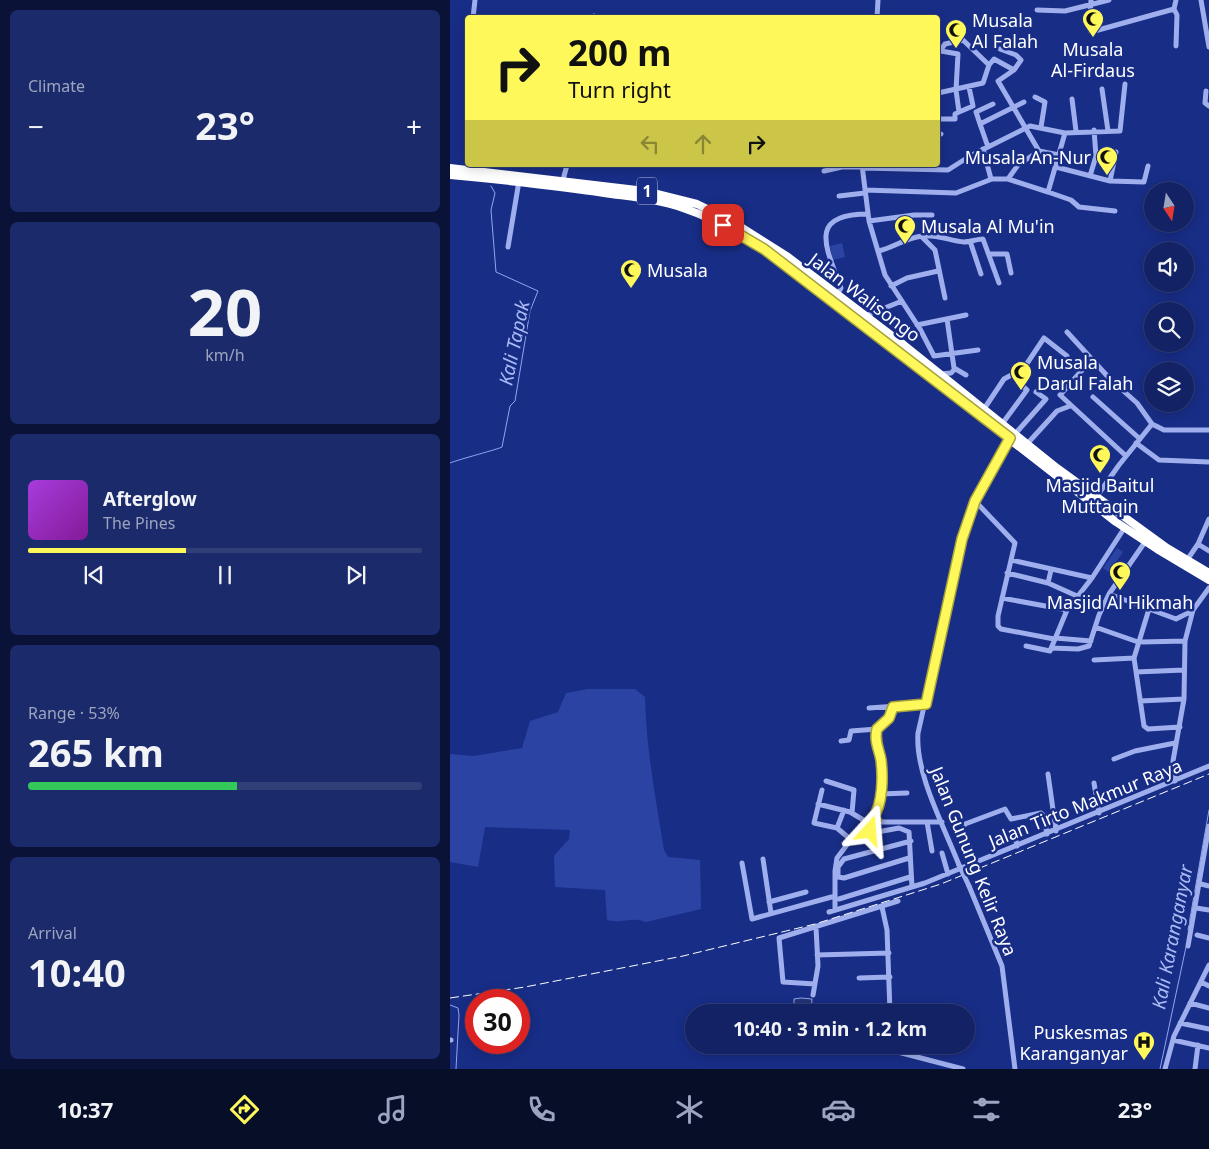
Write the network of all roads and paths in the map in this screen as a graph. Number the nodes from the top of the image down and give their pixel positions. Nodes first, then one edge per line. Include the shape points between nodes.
1 (475, 0) edge
2 (878, 0) edge
3 (1109, 0) edge
4 (1176, 0) edge
5 (1201, 0) edge
6 (1091, 3) edge
7 (1174, 8) junction
8 (1037, 10) dead end
9 (1207, 14) edge
10 (473, 15) edge
11 (877, 15) edge
12 (1176, 46) dead end
13 (1209, 47) edge
14 (1000, 49) dead end
15 (940, 51) edge
16 (940, 52) edge
17 (989, 65) junction
18 (1014, 70) junction
19 (1125, 84) dead end
20 (969, 87) junction
21 (1102, 89) dead end
22 (956, 90) junction
23 (1206, 91) dead end
24 (940, 93) edge
25 (1035, 97) dead end
26 (1072, 99) dead end
27 (1024, 102) dead end
28 (993, 104) dead end
29 (1209, 106) edge
30 (1014, 108) junction
31 (958, 112) junction
32 (940, 119) edge
33 (980, 124) junction
34 (1041, 127) junction
35 (1024, 128) junction
36 (1094, 130) junction
37 (1076, 131) junction
38 (1108, 131) junction
39 (1064, 133) junction
40 (986, 148) junction
41 (1039, 150) junction
42 (1116, 152) dead end
43 (1059, 155) junction
44 (1148, 166) dead end
45 (566, 167) edge
46 (862, 167) edge
47 (915, 167) edge
48 (1056, 167) junction
49 (450, 168) edge
50 (481, 168) edge
51 (824, 171) dead end
52 (450, 175) edge
53 (1090, 176) junction
54 (991, 179) junction
55 (1008, 179) junction
56 (563, 180) junction
57 (519, 181) junction
58 (1110, 181) junction
59 (865, 192) junction
60 (1048, 192) junction
61 (839, 196) dead end
62 (1115, 210) dead end
63 (868, 214) junction
64 (932, 215) dead end
65 (870, 221) junction
66 (921, 236) junction
67 (970, 241) junction
68 (508, 247) dead end
69 (879, 251) junction
70 (991, 254) junction
71 (938, 271) junction
72 (981, 274) dead end
73 (1011, 274) dead end
74 (999, 283) dead end
75 (891, 286) junction
76 (837, 295) junction
77 (945, 298) dead end
78 (902, 301) junction
79 (966, 314) dead end
80 (864, 316) junction
81 (947, 319) junction
82 (918, 325) junction
83 (1068, 332) dead end
84 (978, 350) dead end
85 (953, 354) junction
86 (1067, 356) dead end
87 (1092, 359) junction
88 (1024, 368) junction
89 (955, 369) junction
90 (941, 374) junction
91 (966, 375) dead end
92 (1036, 392) dead end
93 (1093, 397) dead end
94 (1070, 406) junction
95 (984, 409) junction
96 (1002, 424) junction
97 (1152, 424) junction
98 (1209, 430) edge
99 (1012, 436) junction
100 (1138, 441) junction
101 (1027, 444) junction
102 (1126, 456) junction
103 (1209, 462) edge
104 (1097, 496) junction
105 (975, 501) junction
106 (1209, 519) edge
107 (1125, 527) junction
108 (1145, 542) junction
109 (1198, 544) junction
110 (1209, 552) edge
111 (1011, 560) junction
112 (1187, 560) junction
113 (1051, 570) junction
114 (1007, 573) junction
115 (1209, 573) edge
116 (1092, 578) junction
117 (1209, 580) edge
118 (1048, 583) junction
119 (1209, 588) edge
120 (1109, 594) junction
121 (1077, 596) junction
122 (1002, 598) junction
123 (1149, 609) junction
124 (1068, 610) junction
125 (1193, 610) junction
126 (1095, 627) junction
127 (1054, 639) junction
128 (1092, 639) junction
129 (1184, 641) junction
130 (1140, 642) junction
131 (1026, 646) dead end
132 (1051, 648) junction
133 (1134, 658) junction
134 (1094, 660) dead end
135 (1184, 670) junction
136 (1136, 672) junction
137 (1184, 699) junction
138 (1140, 700) junction
139 (926, 704) junction
140 (893, 707) junction
141 (869, 708) dead end
142 (1180, 727) junction
143 (877, 729) junction
144 (841, 741) dead end
145 (1175, 743) junction
146 (1114, 759) dead end
147 (1209, 766) edge
148 (1048, 774) dead end
149 (826, 781) dead end
150 (1175, 781) junction
151 (1094, 784) dead end
152 (822, 790) dead end
153 (908, 793) dead end
154 (880, 794) junction
155 (818, 804) junction
156 (844, 810) junction
157 (852, 813) junction
158 (1099, 813) junction
159 (874, 819) junction
160 (864, 821) junction
161 (927, 822) junction
162 (942, 822) junction
163 (1209, 826) edge
164 (836, 828) junction
165 (1056, 831) junction
166 (1014, 832) dead end
167 (1047, 834) junction
168 (850, 839) junction
169 (911, 841) junction
170 (1017, 846) junction
171 (932, 850) dead end
172 (942, 853) dead end
173 (909, 858) junction
174 (763, 859) dead end
175 (742, 863) dead end
176 (976, 863) junction
177 (948, 874) junction
178 (910, 877) junction
179 (1200, 884) dead end
180 (1209, 886) edge
181 (912, 887) junction
182 (806, 892) dead end
183 (837, 897) junction
184 (769, 902) junction
185 (898, 902) dead end
186 (882, 907) junction
187 (1196, 908) dead end
188 (835, 910) junction
189 (1209, 910) edge
190 (829, 912) dead end
191 (771, 913) junction
192 (816, 928) junction
193 (1197, 935) dead end
194 (1209, 938) edge
195 (1188, 946) dead end
196 (889, 953) junction
197 (818, 955) junction
198 (1209, 964) edge
199 (890, 977) junction
200 (859, 978) dead end
201 (1200, 982) junction
202 (815, 984) junction
203 (1209, 986) edge
204 (813, 995) dead end
205 (890, 1004) edge
206 (1190, 1004) junction
207 (1209, 1008) edge
208 (1180, 1023) junction
209 (1209, 1029) edge
210 (1173, 1040) junction
211 (1198, 1046) junction
212 (1209, 1048) edge
213 (906, 1054) edge
214 (963, 1069) edge
215 (1015, 1069) edge
216 (1165, 1069) edge
217 (1195, 1069) edge

1 - 10 street
2 - 11 street
3 - 6 street
4 - 7 street
5 - 9 street
6 - 7 street via 1091,32
6 - 8 street via 1064,11
7 - 12 street via 1177,15
9 - 13 street
14 - 18 street via 1021,60
15 - 17 street via 945,44 964,40
16 - 22 street via 958,54
17 - 18 street via 994,59
17 - 20 street via 983,83
18 - 30 street via 998,81
19 - 38 street via 1121,130
20 - 22 street
20 - 31 street via 973,106
21 - 38 street
22 - 24 street
22 - 31 street
23 - 29 street via 1205,103
25 - 34 street via 1045,102
26 - 37 street
27 - 30 street
28 - 33 street via 976,112
30 - 33 street
30 - 35 street
31 - 32 street via 955,120
33 - 40 street
34 - 35 street
34 - 39 street
35 - 40 street
35 - 41 street
36 - 37 street
36 - 38 street
36 - 53 street via 1096,156
37 - 39 street
39 - 43 street
40 - 47 street via 948,170
40 - 54 street
41 - 43 street
41 - 55 street via 1018,164
42 - 58 street
43 - 48 street
44 - 58 street via 1144,182
45 - 56 street
46 - 47 street
46 - 51 street
46 - 59 street
48 - 53 street
48 - 60 street
49 - 50 highway, Jalan Walisongo / 1
50 - 56 highway, Jalan Walisongo / 1
52 - 57 highway, Jalan Walisongo / 1
53 - 58 street
54 - 55 street
54 - 59 street via 956,193
55 - 60 street
56 - 76 highway, Jalan Walisongo / 1 via 645,190 697,204 752,233
57 - 68 street
57 - 99 highway, Jalan Walisongo / 1 via 654,200 723,225 764,249
59 - 61 street
59 - 63 street
60 - 62 street via 1071,200 1080,207
63 - 65 street
63 - 76 street via 839,217 832,220 827,229 827,246 841,288
64 - 65 street via 914,214
65 - 69 street
66 - 67 street
66 - 69 street
66 - 71 street via 935,250
67 - 70 street via 983,239
67 - 72 street
69 - 75 street
70 - 73 street via 1007,254
70 - 74 street
71 - 75 street via 906,278
71 - 77 street
75 - 78 street
76 - 80 highway, Jalan Walisongo / 1
78 - 80 street
78 - 82 street
79 - 81 street
80 - 90 highway, Jalan Walisongo / 1
81 - 82 street
81 - 85 street
82 - 85 street via 934,356
83 - 87 street
84 - 85 street
85 - 89 street
86 - 88 street via 1044,338
87 - 94 street via 1060,393
87 - 97 street via 1137,403
88 - 95 street via 1004,379
88 - 96 street via 1028,372 1020,384 1027,390
89 - 90 street
89 - 91 street
90 - 95 highway, Jalan Walisongo / 1
92 - 99 street, Jalan Gunung Kelir Raya via 1046,399
93 - 100 street
94 - 101 street via 1059,410
94 - 102 street
95 - 96 highway, Jalan Walisongo / 1
96 - 99 highway, Jalan Walisongo / 1
97 - 98 street via 1164,430
97 - 100 street
99 - 101 highway, Jalan Walisongo / 1
99 - 105 street, Jalan Gunung Kelir Raya
99 - 107 highway, Jalan Walisongo / 1
100 - 102 street
100 - 103 street via 1159,460
101 - 104 highway, Jalan Walisongo / 1
102 - 104 street
104 - 112 highway, Jalan Walisongo / 1
105 - 111 street via 1014,540
105 - 139 street, Jalan Gunung Kelir Raya via 957,558
106 - 109 street
107 - 108 highway, Jalan Walisongo / 1
107 - 116 street
108 - 117 highway, Jalan Walisongo / 1
108 - 120 street
109 - 110 street
109 - 112 street
111 - 113 street
111 - 114 street
112 - 115 highway, Jalan Walisongo / 1
113 - 116 street
113 - 118 street
114 - 118 street
114 - 122 street
116 - 121 street
118 - 121 street
119 - 125 street
120 - 123 street
120 - 126 street
121 - 124 street
122 - 124 street
122 - 127 street via 999,628
123 - 125 street via 1176,619
123 - 130 street
124 - 127 street
125 - 129 street
126 - 128 street
126 - 130 street
127 - 128 street
127 - 132 street
128 - 132 street via 1086,648
129 - 130 street
129 - 135 street
130 - 133 street
131 - 132 street via 1048,652
133 - 134 street
133 - 136 street
135 - 136 street
135 - 137 street
136 - 138 street
137 - 138 street
137 - 142 street
138 - 142 street via 1144,726 1148,729
139 - 140 street
139 - 162 street, Jalan Gunung Kelir Raya via 918,733 918,757
140 - 141 street
140 - 143 street via 889,718
142 - 145 street
143 - 144 street via 851,731 849,740
143 - 154 street via 882,772
145 - 146 street
145 - 150 street
147 - 150 street, Jalan Tirto Makmur Raya
148 - 165 street
149 - 157 street via 854,790
150 - 158 street, Jalan Tirto Makmur Raya
151 - 158 street
152 - 155 street
153 - 154 street
154 - 159 street
155 - 156 street
155 - 164 street via 815,824
156 - 157 street
156 - 164 street
157 - 160 street
158 - 165 street, Jalan Tirto Makmur Raya
159 - 160 street
159 - 161 street
159 - 169 street via 869,828 872,833 899,828 909,832
160 - 168 street
161 - 162 street
161 - 171 street
162 - 215 street, Jalan Gunung Kelir Raya, bridge via 1002,966
163 - 195 street
164 - 168 street
165 - 167 street, Jalan Tirto Makmur Raya
166 - 170 street
167 - 170 street, Jalan Tirto Makmur Raya
167 - 176 street via 1041,813 1010,818 1005,809 965,824 962,829
168 - 183 street via 836,864
169 - 173 street
169 - 173 street via 844,859 838,867 838,876 844,878
170 - 176 street, Jalan Tirto Makmur Raya
172 - 177 street
173 - 178 street
174 - 184 street
175 - 191 street via 750,918
176 - 177 street, Jalan Tirto Makmur Raya
177 - 181 street, Jalan Tirto Makmur Raya
178 - 181 street
178 - 183 street
179 - 180 street
181 - 188 street, Jalan Tirto Makmur Raya
182 - 184 street
183 - 188 street
183 - 191 street
184 - 191 street
185 - 186 street
186 - 192 street
186 - 196 street
187 - 189 street
188 - 190 street, Jalan Tirto Makmur Raya
192 - 197 street
192 - 202 street via 779,938 783,982
193 - 194 street
196 - 197 street
196 - 199 street
197 - 202 street
198 - 201 street
199 - 200 street
199 - 205 street
201 - 203 street
201 - 206 street
202 - 204 street
206 - 207 street
206 - 208 street
208 - 209 street
208 - 210 street
210 - 211 street
210 - 216 street
211 - 212 street
211 - 217 street
213 - 214 street

